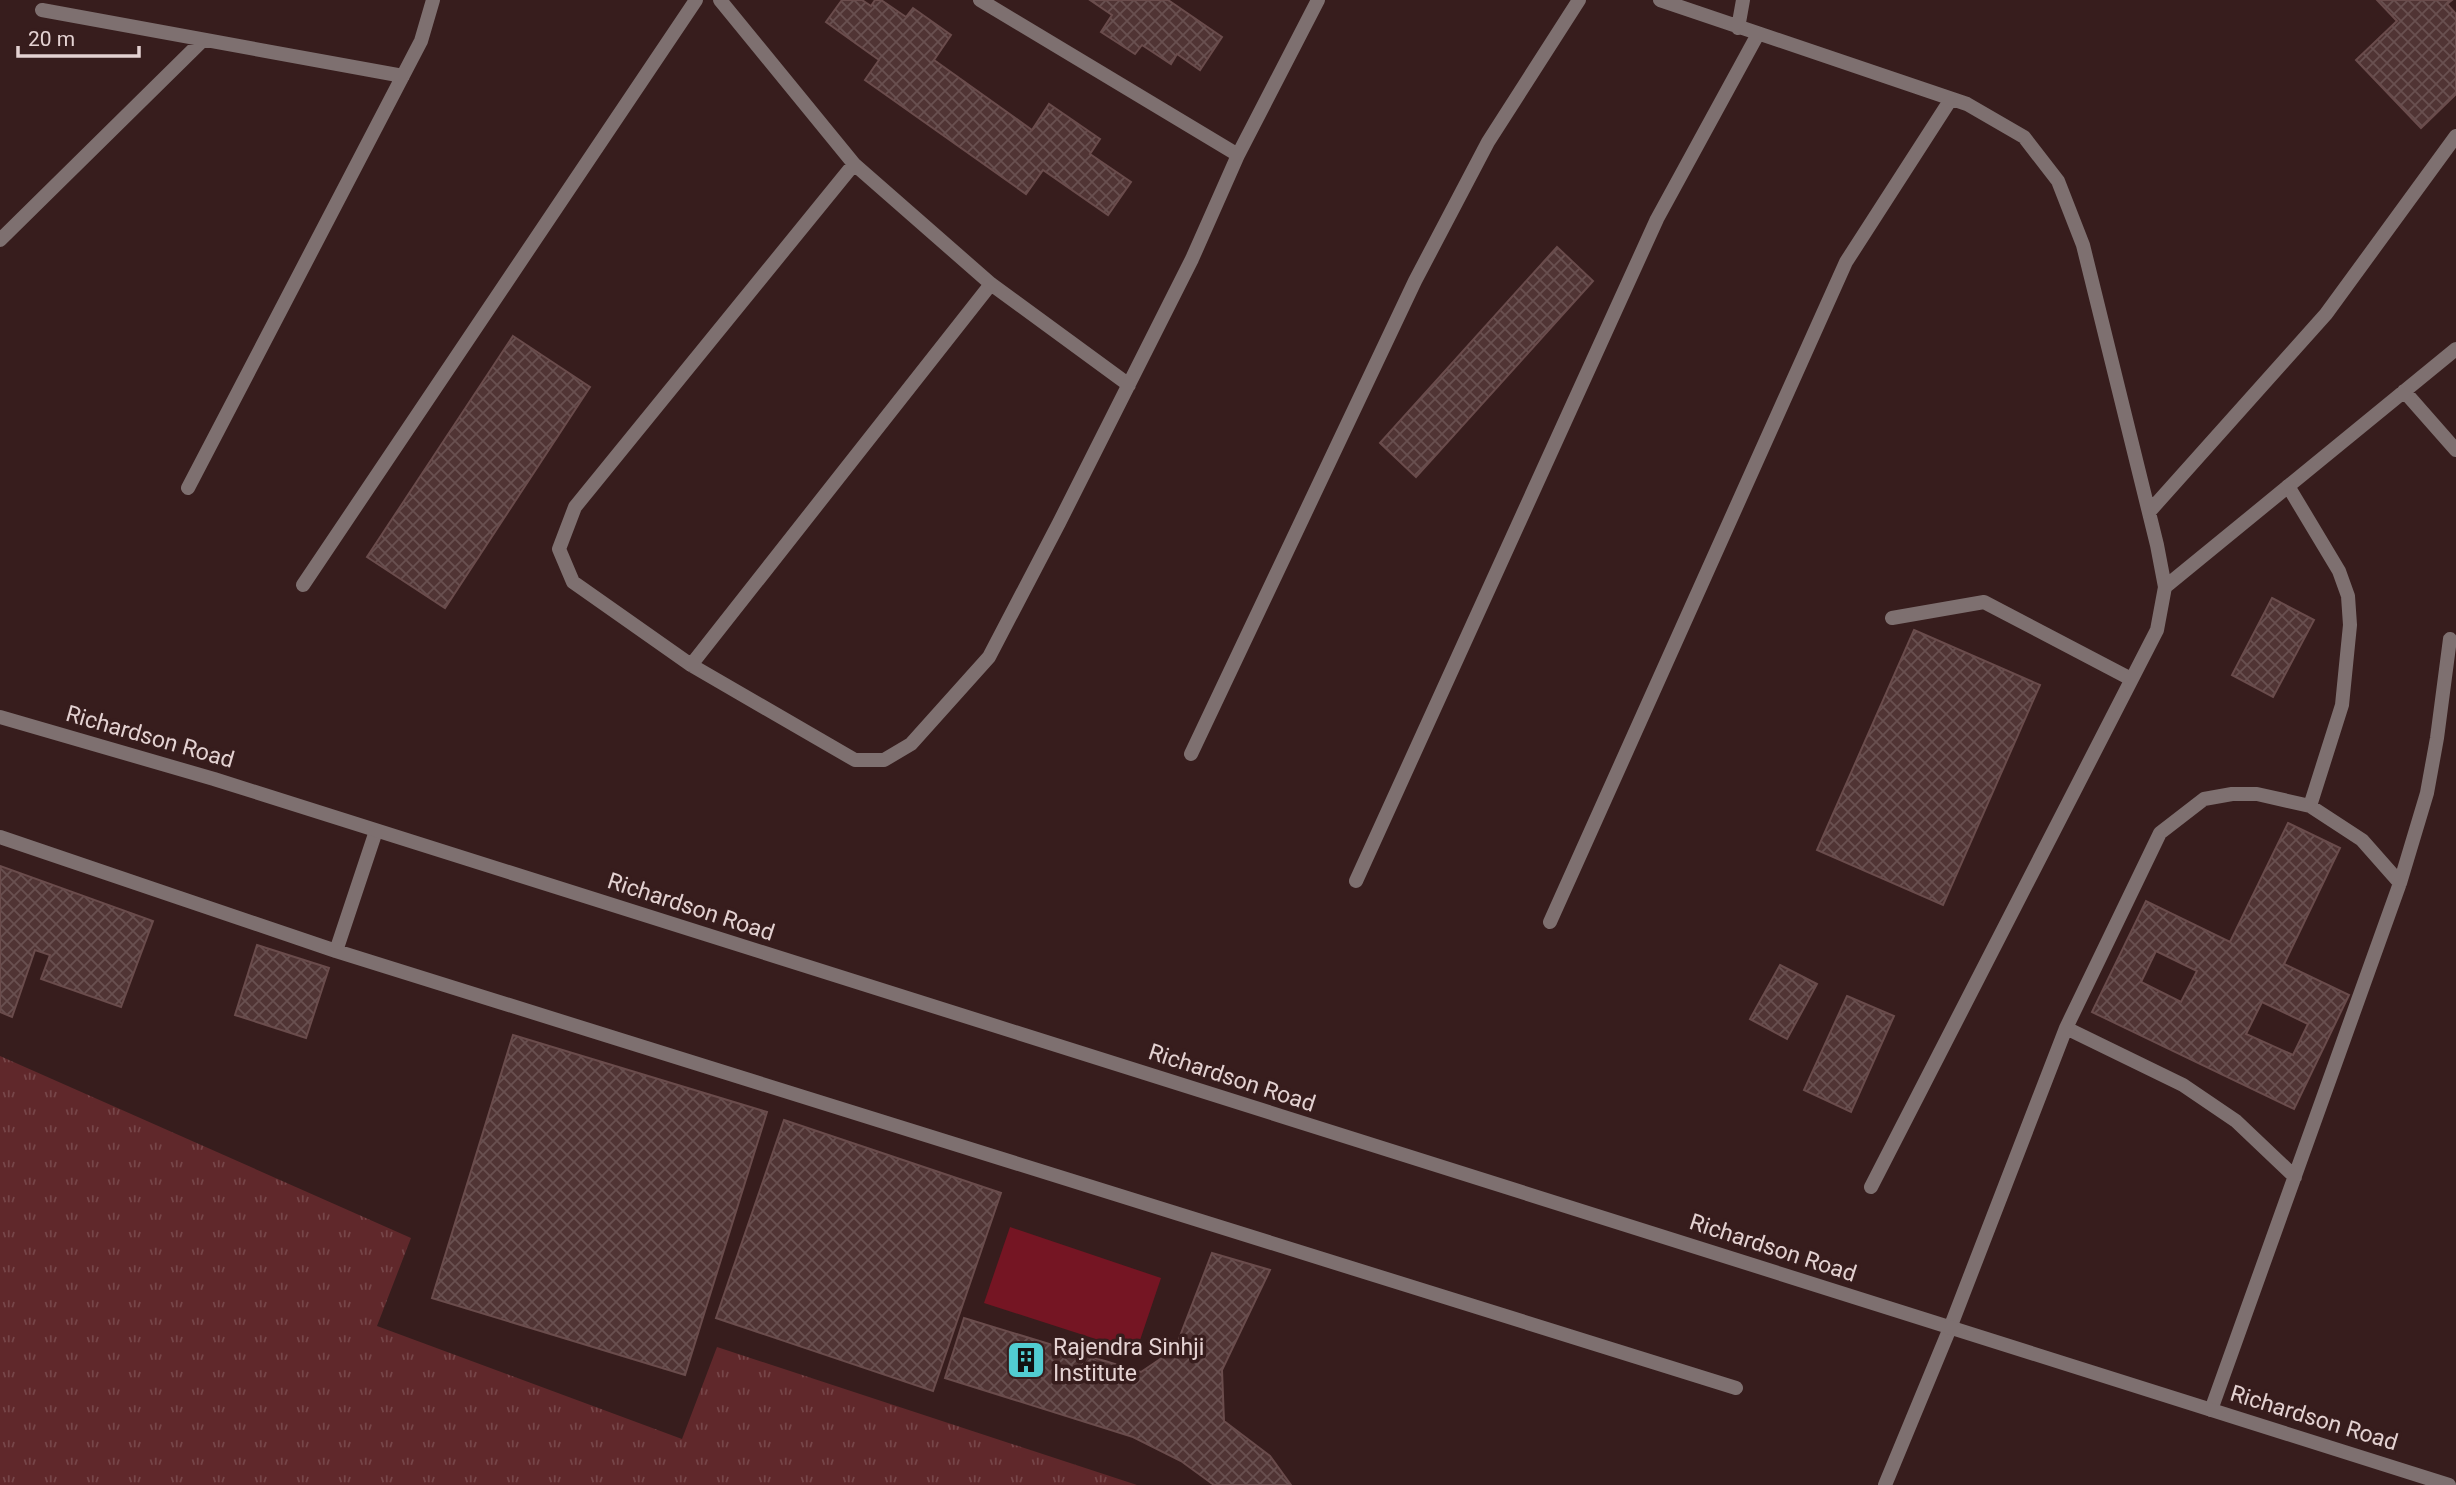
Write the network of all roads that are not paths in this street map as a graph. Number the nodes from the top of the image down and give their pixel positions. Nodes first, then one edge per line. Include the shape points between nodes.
1 (433, 0) edge
2 (696, 0) edge
3 (720, 0) edge
4 (980, 0) edge
5 (1318, 0) edge
6 (1579, 0) edge
7 (1660, 0) edge
8 (1742, 0) edge
9 (42, 10) dead end
10 (1738, 28) junction
11 (1758, 34) junction
12 (203, 40) junction
13 (403, 76) junction
14 (1951, 99) junction
15 (2456, 136) edge
16 (1238, 155) junction
17 (855, 164) junction
18 (0, 240) edge
19 (991, 284) junction
20 (2456, 349) edge
21 (1129, 385) junction
22 (2404, 391) junction
23 (2456, 450) edge
24 (2288, 486) junction
25 (188, 488) dead end
26 (2149, 512) junction
27 (303, 585) dead end
28 (2165, 587) junction
29 (1892, 618) dead end
30 (2450, 639) dead end
31 (691, 665) junction
32 (2131, 679) junction
33 (0, 718) edge
34 (1191, 754) dead end
35 (2310, 806) junction
36 (376, 831) junction
37 (0, 837) edge
38 (1356, 881) dead end
39 (2400, 883) junction
40 (1550, 922) dead end
41 (336, 951) junction
42 (2066, 1028) junction
43 (2295, 1177) junction
44 (1871, 1187) dead end
45 (1950, 1328) junction
46 (1736, 1388) dead end
47 (2211, 1410) junction
48 (1885, 1485) edge
49 (2449, 1485) edge

1 - 13 street via 421,41
2 - 27 street
3 - 17 street
4 - 16 street
5 - 16 street
6 - 34 street via 1488,142 1415,281
7 - 10 street
8 - 10 street
9 - 12 street
10 - 11 street
11 - 14 street
11 - 38 street via 1657,219
12 - 13 street
12 - 18 street
13 - 25 street
14 - 26 street via 2024,137 2058,181 2083,245
14 - 40 street via 1846,262
15 - 26 street via 2326,314
16 - 21 street
17 - 19 street
17 - 31 street via 575,507 559,549 573,582
19 - 21 street
19 - 31 street
20 - 22 street
21 - 31 street via 989,657 911,744 884,760 855,760
22 - 23 street
22 - 24 street
24 - 28 street
24 - 35 street via 2339,571 2348,596 2350,625 2342,705
26 - 28 street
28 - 32 street via 2157,630
29 - 32 street via 1984,602
30 - 39 street via 2427,793
32 - 44 street
33 - 36 street, Richardson Road
35 - 39 street via 2362,840
35 - 42 street via 2257,794 2231,794 2204,799 2160,833
36 - 41 street
36 - 45 street, Richardson Road
37 - 41 street
39 - 43 street
41 - 46 street
42 - 43 street via 2183,1085 2236,1121
42 - 45 street
43 - 47 street
45 - 47 street, Richardson Road
45 - 48 street
47 - 49 street, Richardson Road

